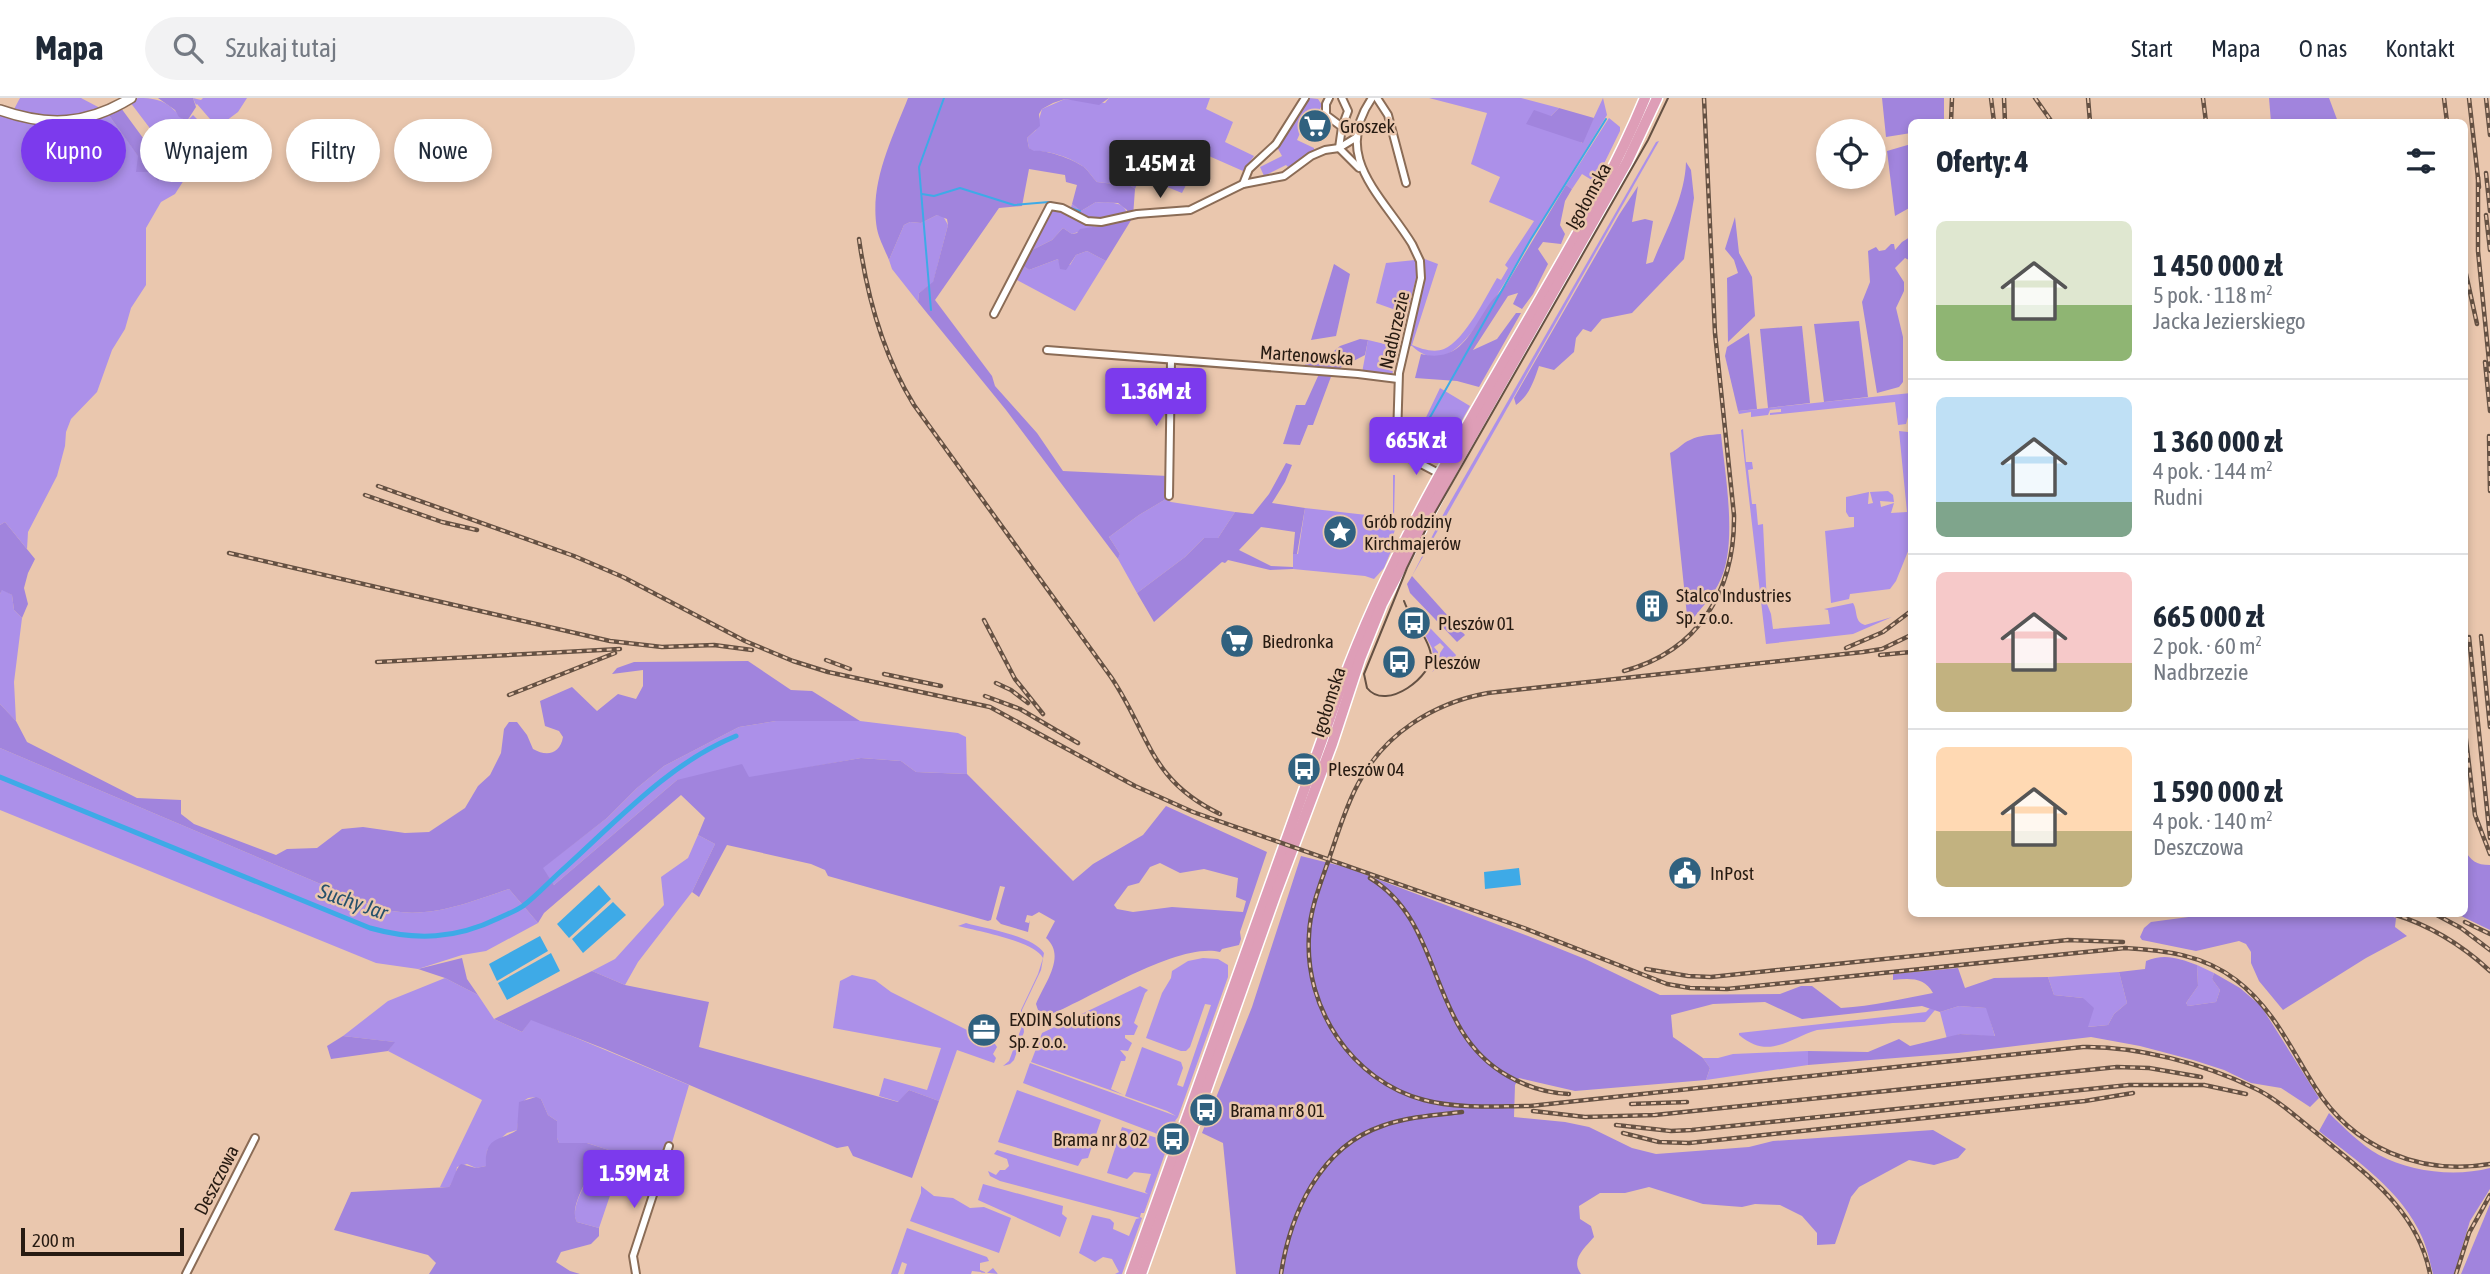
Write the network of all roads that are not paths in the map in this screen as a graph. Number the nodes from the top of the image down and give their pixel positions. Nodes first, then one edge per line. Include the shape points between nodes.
1 (131, 98) edge
2 (1305, 98) edge
3 (1342, 98) edge
4 (1372, 98) edge
5 (1377, 98) edge
6 (1645, 98) edge
7 (1657, 98) edge
8 (1326, 99) edge
9 (0, 110) edge
10 (1342, 127) junction
11 (1357, 137) junction
12 (1339, 148) junction
13 (1360, 169) junction
14 (1406, 183) dead end
15 (1243, 184) junction
16 (994, 314) dead end
17 (1047, 350) dead end
18 (1171, 361) junction
19 (1398, 379) junction
20 (1444, 476) junction
21 (1169, 496) dead end
22 (1256, 938) junction
23 (255, 1139) dead end
24 (669, 1146) dead end
25 (186, 1274) edge
26 (636, 1274) edge
27 (1131, 1274) edge
28 (1141, 1274) edge

1 - 9 street via 72,122 36,121
2 - 15 street
3 - 10 street via 1348,111
4 - 11 street via 1364,109
5 - 14 street via 1388,115
6 - 20 main road, Igołomska via 1605,185
7 - 20 main road, Igołomska via 1631,155
8 - 10 street via 1326,115
10 - 12 street
11 - 12 street
11 - 13 street
12 - 13 street, Nadbrzezie
12 - 15 street via 1311,156 1284,176
13 - 19 street, Nadbrzezie via 1402,228 1421,266 1419,294
15 - 16 street via 1190,210 1101,222 1050,206
17 - 18 street, Martenowska
18 - 19 street, Martenowska
18 - 21 street
19 - 20 street, Nadbrzezie via 1399,446 1408,457
20 - 22 main road, Igołomska via 1373,625
22 - 27 main road, Igołomska
22 - 28 main road, Igołomska
23 - 25 street, Deszczowa
24 - 26 street via 633,1256

